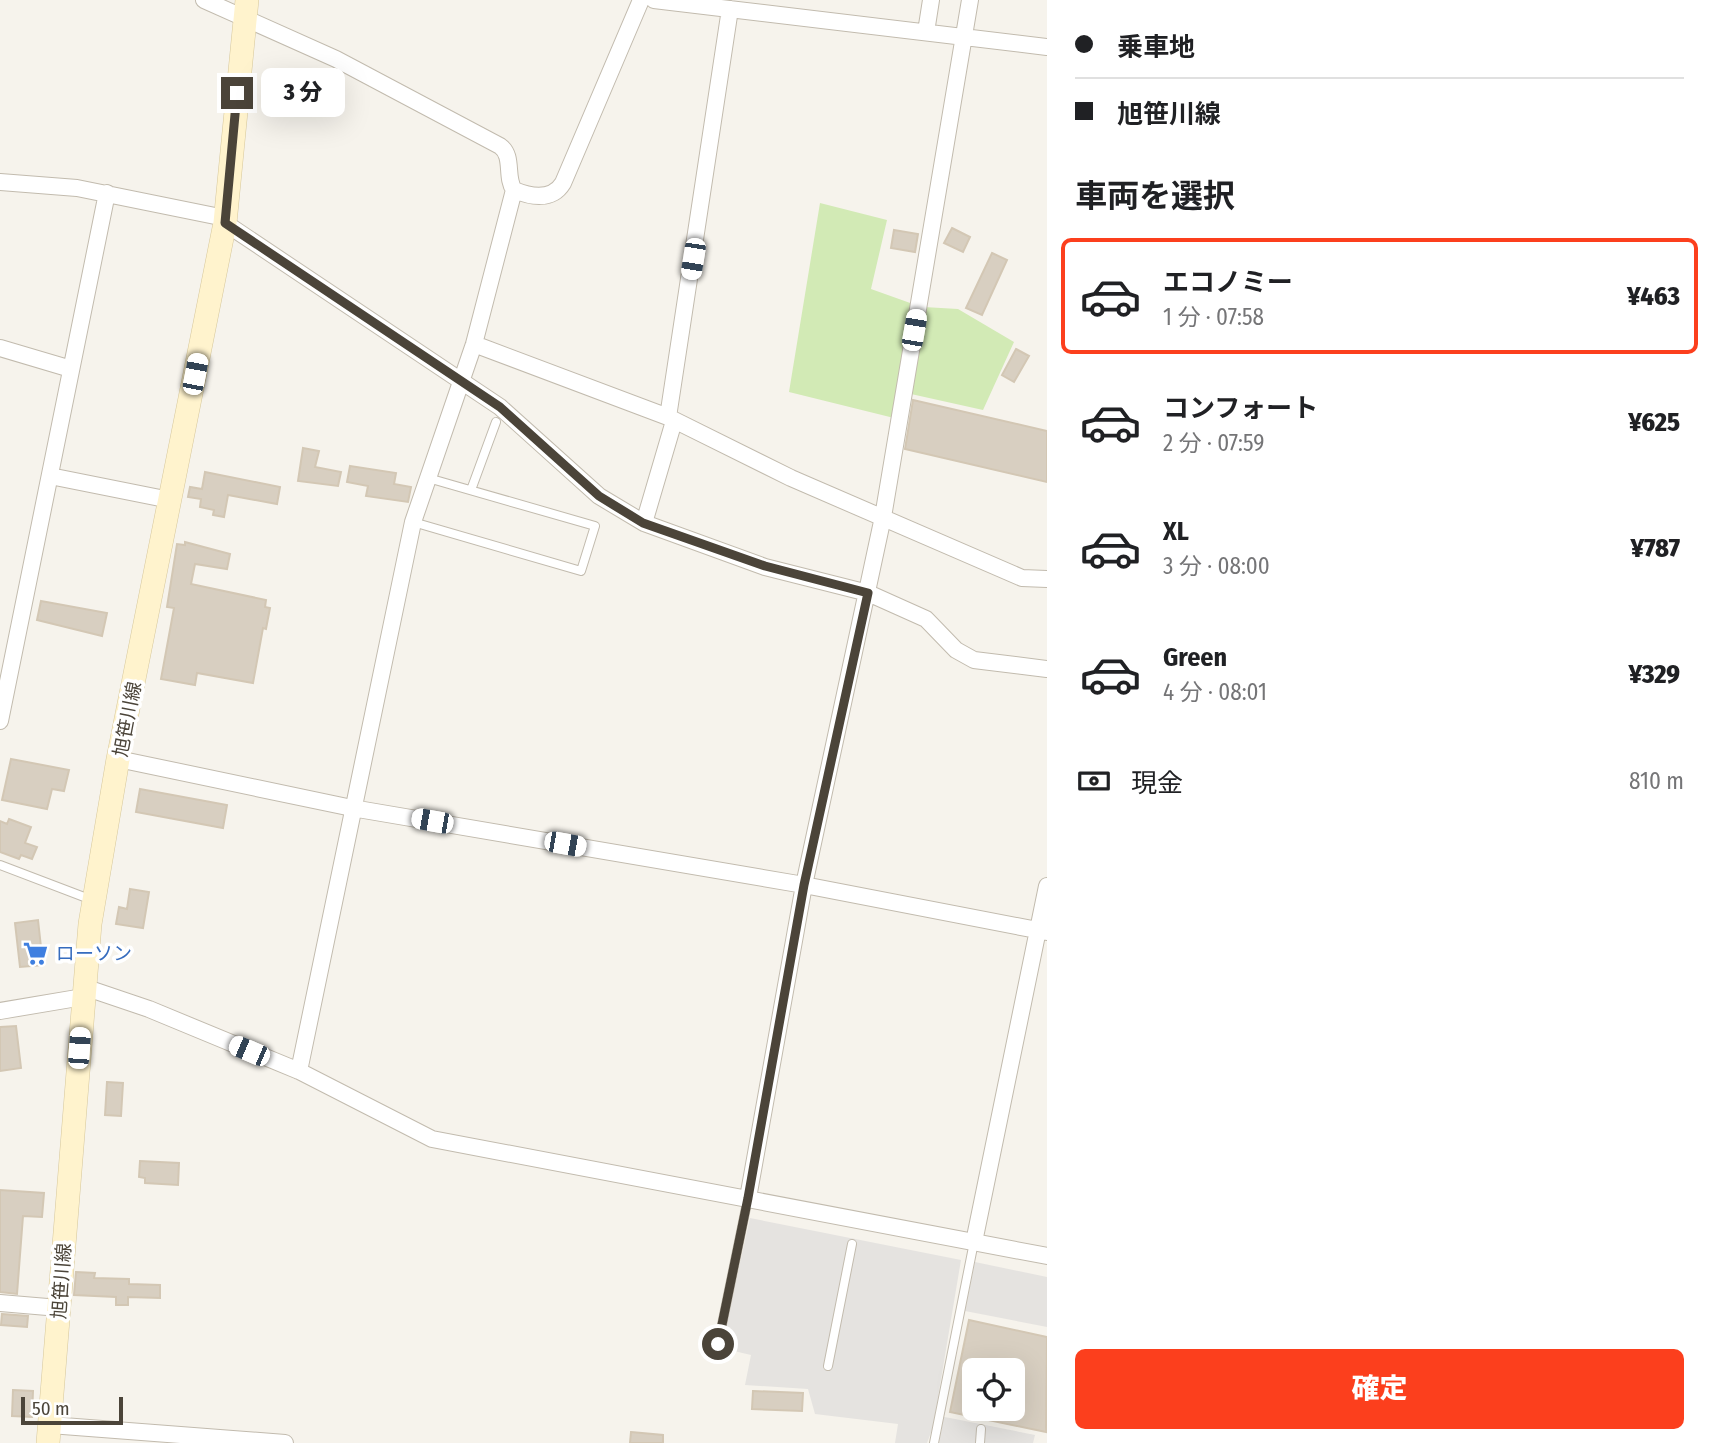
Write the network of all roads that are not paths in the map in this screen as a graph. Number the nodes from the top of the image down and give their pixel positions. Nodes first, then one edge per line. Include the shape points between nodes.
1 (204, 0) edge
2 (641, 0) edge
3 (654, 0) edge
4 (931, 0) edge
5 (970, 0) edge
6 (246, 9) edge
7 (730, 9) junction
8 (926, 32) junction
9 (964, 36) junction
10 (1047, 47) edge
11 (0, 182) edge
12 (514, 191) junction
13 (107, 193) junction
14 (225, 220) junction
15 (474, 344) junction
16 (0, 348) edge
17 (71, 369) junction
18 (461, 379) junction
19 (671, 419) junction
20 (496, 422) dead end
21 (50, 477) junction
22 (427, 477) junction
23 (471, 490) junction
24 (170, 500) junction
25 (883, 517) junction
26 (413, 522) junction
27 (643, 523) junction
28 (1047, 579) edge
29 (868, 593) junction
30 (1047, 669) edge
31 (0, 721) edge
32 (118, 759) junction
33 (352, 808) junction
34 (0, 865) edge
35 (804, 885) junction
36 (1047, 886) edge
37 (94, 901) junction
38 (1043, 931) edge
39 (83, 992) junction
40 (0, 1011) edge
41 (299, 1071) junction
42 (748, 1198) junction
43 (974, 1242) junction
44 (852, 1244) dead end
45 (1047, 1256) edge
46 (0, 1303) edge
47 (59, 1307) junction
48 (718, 1344) dead end
49 (828, 1366) dead end
50 (981, 1429) dead end
51 (49, 1434) edge
52 (285, 1443) edge
53 (934, 1443) edge
54 (980, 1443) edge

1 - 6 street
2 - 12 street via 561,187 538,197
3 - 7 street
4 - 8 street
5 - 9 street
6 - 12 street via 505,149
6 - 14 main road, 旭笹川線
7 - 8 street
7 - 19 street
8 - 9 street
9 - 10 street
9 - 25 street
11 - 13 street
12 - 15 street
13 - 14 street
13 - 17 street
14 - 18 street via 348,308
14 - 24 main road, 旭笹川線
15 - 18 street
15 - 19 street
16 - 17 street
17 - 21 street
18 - 22 street
18 - 27 street via 500,407 599,496
19 - 25 street
19 - 27 street
20 - 23 lane
21 - 24 street
21 - 31 street
22 - 23 lane
22 - 26 street
23 - 26 lane via 595,526 582,571
24 - 32 main road, 旭笹川線
25 - 28 street via 1022,578
25 - 29 street
26 - 33 street
27 - 29 street via 765,566
29 - 30 street via 926,618 956,650 974,660
29 - 35 street
32 - 33 street
32 - 37 main road, 旭笹川線
33 - 35 street
33 - 41 street
34 - 37 lane
35 - 38 street
35 - 42 street
36 - 38 street
37 - 39 main road, 旭笹川線
38 - 43 street
39 - 40 street
39 - 41 street via 149,1009
39 - 47 main road, 旭笹川線
41 - 42 street via 432,1139
42 - 43 street
42 - 48 lane
43 - 45 street
43 - 53 lane
44 - 49 lane
46 - 47 street
47 - 51 main road, 旭笹川線
50 - 54 lane
51 - 52 street

